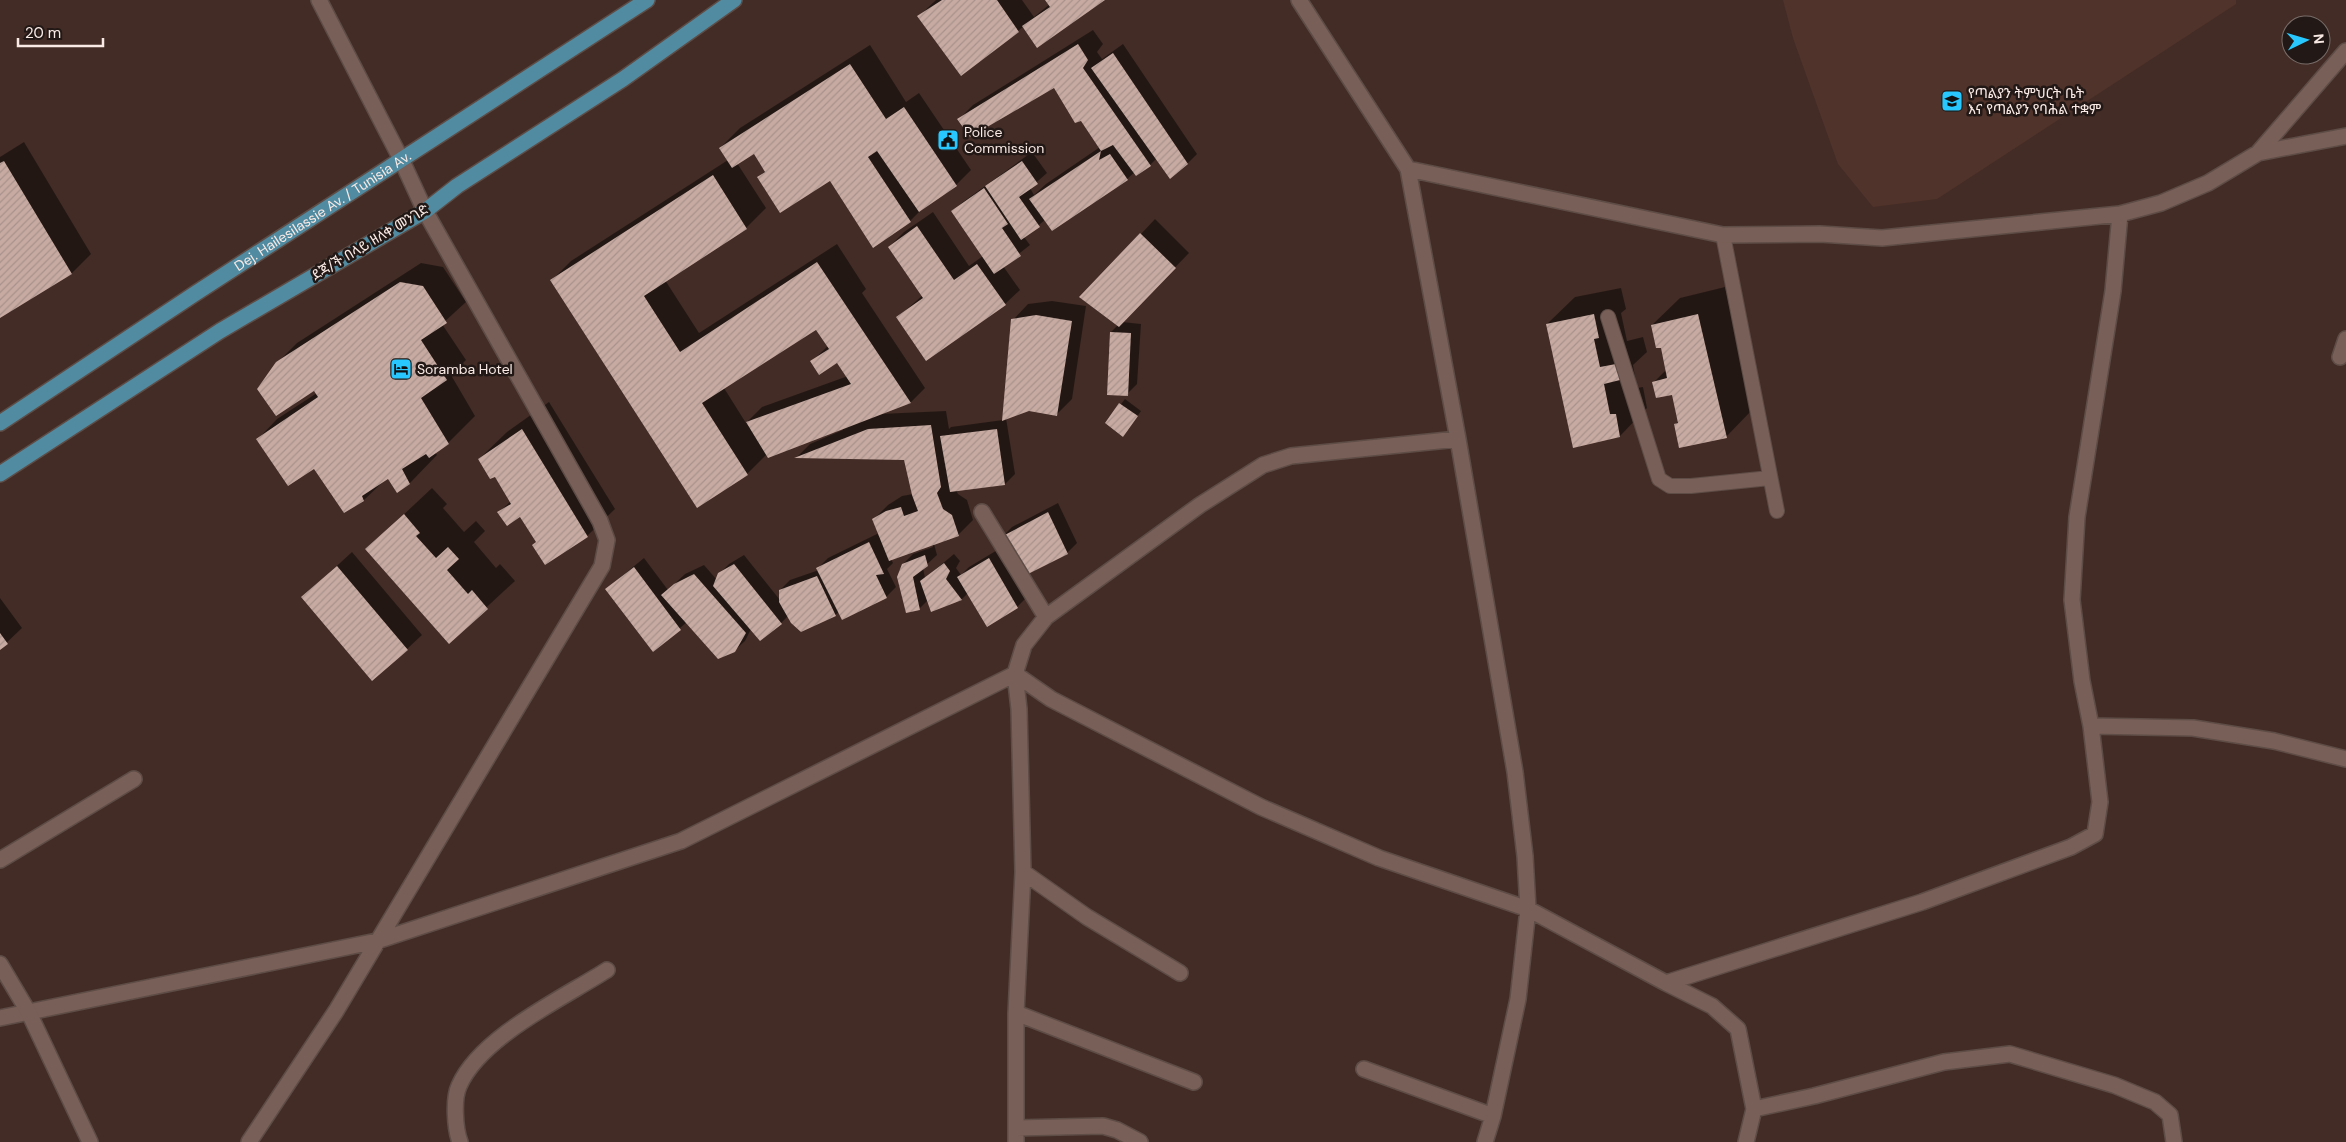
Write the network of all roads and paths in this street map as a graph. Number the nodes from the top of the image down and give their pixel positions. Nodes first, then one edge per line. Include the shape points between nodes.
1 (319, 0) edge
2 (647, 0) edge
3 (734, 0) edge
4 (1299, 0) edge
5 (2346, 52) edge
6 (2346, 136) edge
7 (2258, 153) junction
8 (402, 161) junction
9 (1408, 170) junction
10 (424, 211) junction
11 (2120, 214) junction
12 (1723, 235) junction
13 (1608, 317) dead end
14 (2346, 339) edge
15 (2340, 357) dead end
16 (0, 423) edge
17 (1458, 439) junction
18 (0, 474) edge
19 (1770, 478) junction
20 (1777, 510) dead end
21 (982, 512) dead end
22 (1046, 617) junction
23 (1015, 674) junction
24 (2091, 726) junction
25 (2346, 759) edge
26 (134, 779) dead end
27 (0, 860) edge
28 (1023, 872) junction
29 (1528, 909) junction
30 (377, 941) junction
31 (0, 964) edge
32 (607, 970) dead end
33 (1180, 973) dead end
34 (1666, 983) junction
35 (1016, 1012) junction
36 (30, 1013) junction
37 (0, 1018) edge
38 (1364, 1069) dead end
39 (1194, 1082) dead end
40 (1754, 1110) junction
41 (1493, 1116) junction
42 (1016, 1135) edge
43 (90, 1142) edge
44 (249, 1142) edge
45 (460, 1142) edge
46 (1140, 1142) edge
47 (1485, 1142) edge
48 (1746, 1142) edge
49 (2174, 1142) edge

1 - 8 street
2 - 8 main road, Dej. Hailesilassie Av. / Tunisia Av.
3 - 10 main road, ደጃ/ች በላይ ዘለቀ መንገድ
4 - 9 street
5 - 7 street
6 - 7 street
7 - 11 street via 2208,183 2161,203
8 - 10 street
8 - 16 main road, Dej. Hailesilassie Av. / Tunisia Av.
9 - 12 street
9 - 17 street
10 - 18 main road, ደጃ/ች በላይ ዘለቀ መንገድ via 220,331
10 - 30 street via 600,521 607,540 602,566
11 - 12 street via 1882,238 1820,234
11 - 24 street via 2113,291 2077,517 2072,600
12 - 19 lane
13 - 19 lane via 1659,479 1670,486 1691,486
14 - 15 street
17 - 22 street via 1291,456 1263,466 1200,505
17 - 29 street via 1514,772
19 - 20 lane
21 - 22 street
22 - 23 street via 1024,645
23 - 28 street via 1019,709
23 - 29 street via 1051,699 1261,807 1379,858
23 - 30 street via 681,841
24 - 25 street via 2193,728 2274,741
24 - 34 street via 2100,802 2094,834 2071,846 1922,902
26 - 27 street
28 - 33 street via 1087,917
28 - 35 street
29 - 34 street
29 - 41 street via 1518,999
30 - 36 street
30 - 44 street via 336,1011
31 - 36 street
32 - 45 street via 500,1036 474,1062 458,1087 455,1128
34 - 40 street via 1712,1006 1738,1029
35 - 39 street
35 - 42 street
36 - 37 street
36 - 43 street
38 - 41 street
40 - 48 street
40 - 49 street via 1944,1062 2010,1054 2114,1085 2155,1102 2170,1116
41 - 47 street
42 - 46 street via 1103,1126

